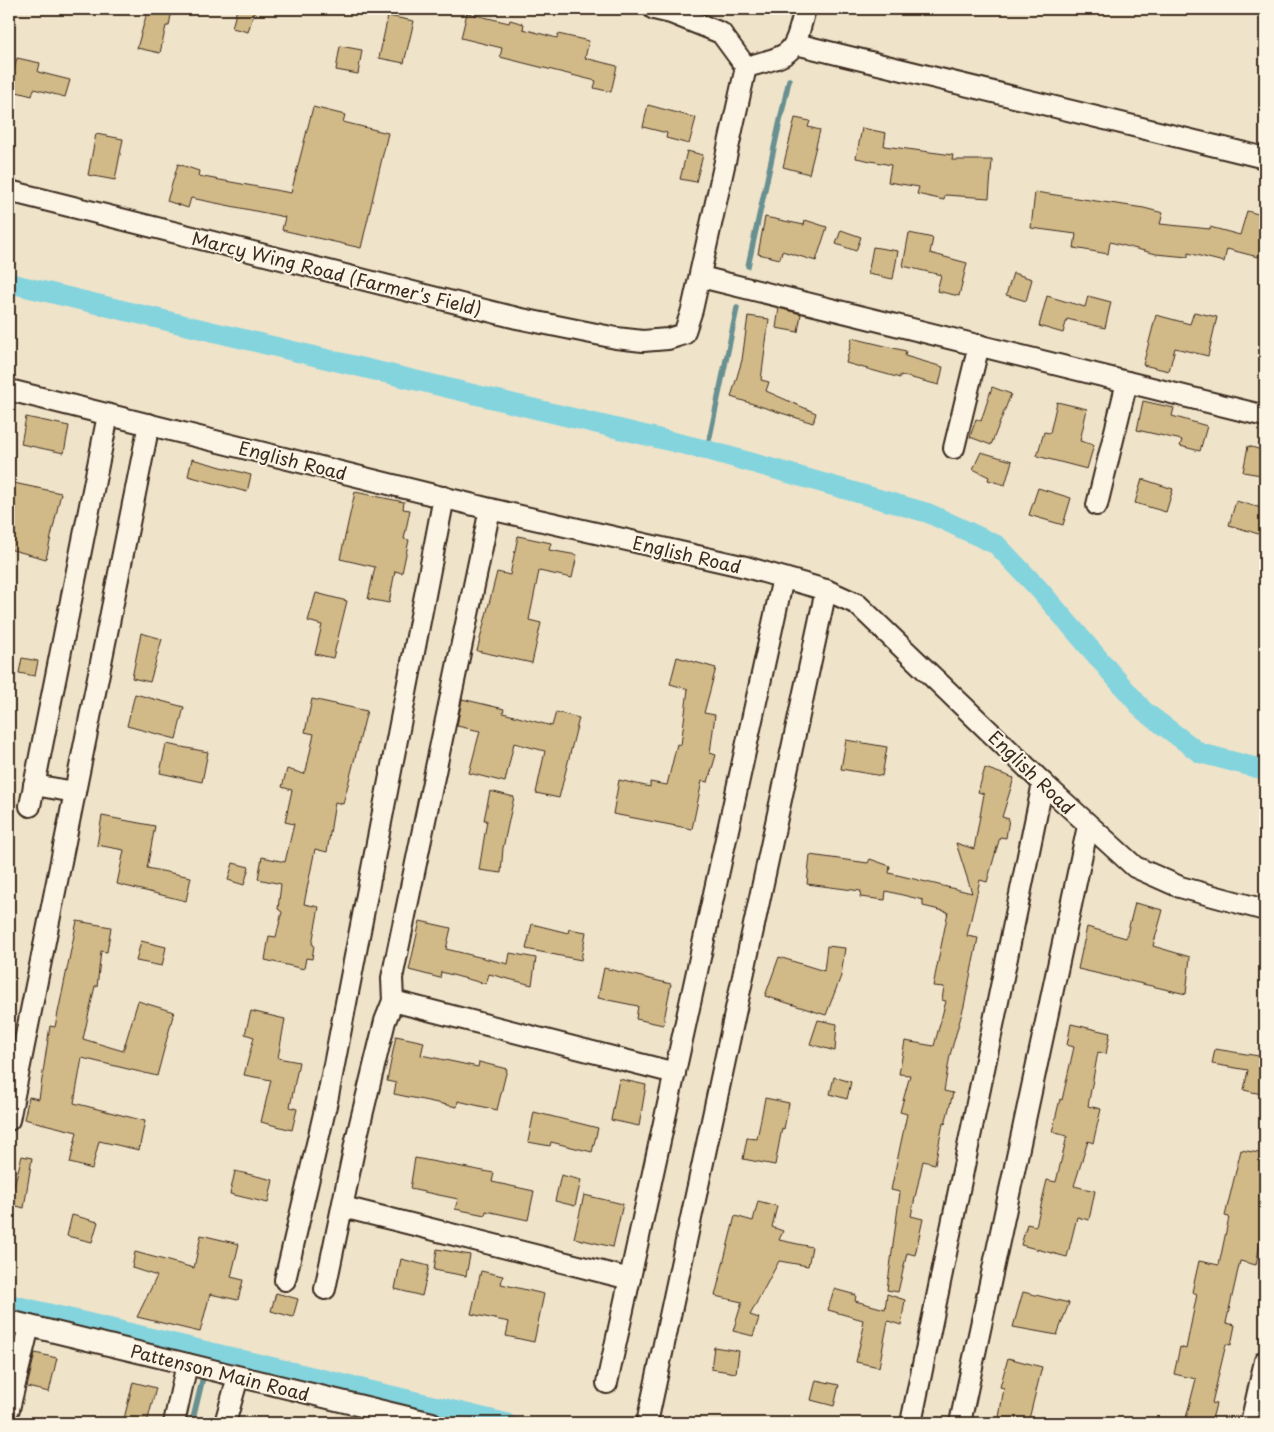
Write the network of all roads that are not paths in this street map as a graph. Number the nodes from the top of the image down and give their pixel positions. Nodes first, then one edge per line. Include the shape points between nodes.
1 (654, 9) edge
2 (805, 9) edge
3 (796, 44) junction
4 (746, 67) junction
5 (1265, 158) edge
6 (9, 191) edge
7 (701, 277) junction
8 (979, 346) junction
9 (1127, 382) junction
10 (9, 390) edge
11 (108, 415) junction
12 (1265, 416) edge
13 (149, 424) junction
14 (954, 448) dead end
15 (444, 497) junction
16 (1096, 505) dead end
17 (490, 509) junction
18 (783, 578) junction
19 (826, 590) junction
20 (1043, 783) junction
21 (34, 785) junction
22 (75, 792) junction
23 (30, 806) dead end
24 (1088, 826) junction
25 (1265, 910) edge
26 (393, 1001) junction
27 (675, 1073) junction
28 (9, 1120) edge
29 (343, 1207) junction
30 (630, 1279) junction
31 (285, 1280) dead end
32 (325, 1289) dead end
33 (9, 1321) edge
34 (29, 1326) junction
35 (1265, 1361) edge
36 (192, 1365) junction
37 (234, 1376) junction
38 (607, 1382) dead end
39 (9, 1409) edge
40 (420, 1422) edge
41 (174, 1423) edge
42 (225, 1423) edge
43 (647, 1423) edge
44 (911, 1423) edge
45 (960, 1423) edge
46 (1251, 1423) edge

1 - 4 street via 722,33
2 - 3 street
3 - 4 street via 781,58
3 - 5 street
4 - 7 street
6 - 7 street, Marcy Wing Road (Farmer's Field) via 517,318 616,338 642,341 684,334
7 - 8 street
8 - 9 street
8 - 14 street
9 - 12 street
9 - 16 street
10 - 11 street, English Road
11 - 13 street, English Road
11 - 21 street
13 - 15 street, English Road
13 - 22 street
15 - 17 street, English Road
15 - 31 street via 329,1091
17 - 18 street, English Road
17 - 26 street via 392,978
18 - 19 street, English Road
18 - 27 street
19 - 20 street, English Road via 858,604
19 - 43 street
20 - 24 street, English Road
20 - 44 street
21 - 22 street
21 - 23 street
22 - 28 street
24 - 25 street, English Road via 1135,867 1180,887
24 - 45 street
26 - 27 street
26 - 29 street via 385,1021 356,1140
27 - 30 street
29 - 30 street
29 - 32 street
30 - 38 street
33 - 34 street, Pattenson Main Road
34 - 36 street, Pattenson Main Road
34 - 39 street
35 - 46 street
36 - 37 street, Pattenson Main Road
36 - 41 street
37 - 40 street, Pattenson Main Road
37 - 42 street

